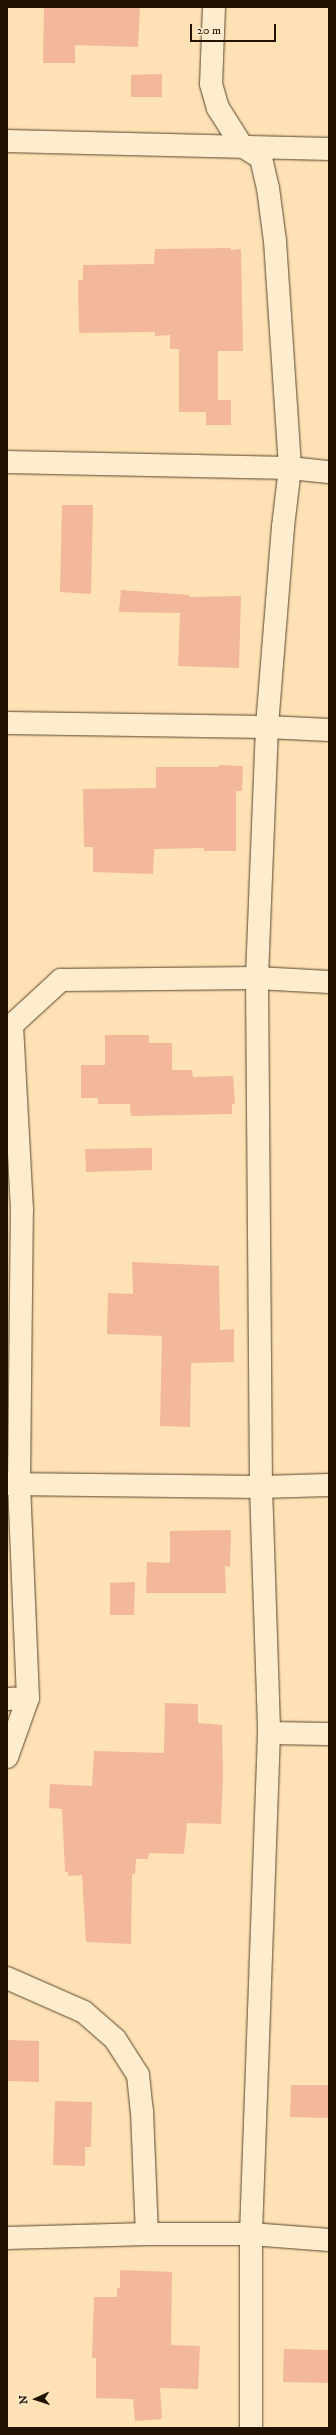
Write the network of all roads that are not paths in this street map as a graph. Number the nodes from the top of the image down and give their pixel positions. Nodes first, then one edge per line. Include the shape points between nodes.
1 (214, 7) edge
2 (7, 141) edge
3 (242, 146) junction
4 (329, 149) edge
5 (7, 462) edge
6 (290, 468) junction
7 (329, 472) edge
8 (7, 723) edge
9 (267, 727) junction
10 (329, 730) edge
11 (257, 978) junction
12 (329, 982) edge
13 (9, 1025) edge
14 (12, 1206) edge
15 (13, 1484) edge
16 (329, 1485) edge
17 (262, 1487) junction
18 (17, 1698) edge
19 (269, 1734) junction
20 (329, 1734) edge
21 (7, 1757) edge
22 (7, 1978) edge
23 (147, 2234) junction
24 (251, 2234) junction
25 (7, 2238) edge
26 (329, 2240) edge
27 (251, 2428) edge

1 - 3 street via 211,84 218,108
2 - 3 street
3 - 4 street
3 - 6 street via 261,158 268,188 275,241
5 - 6 street
6 - 7 street
6 - 9 street
8 - 9 street
9 - 10 street
9 - 11 street
11 - 12 street
11 - 13 street via 61,980
11 - 17 street
13 - 14 street
14 - 15 street
15 - 17 street
15 - 18 street
16 - 17 street
17 - 19 street
18 - 21 street
19 - 20 street
19 - 24 street
22 - 23 street via 84,2012 115,2039 138,2075
23 - 24 street
23 - 25 street
24 - 26 street
24 - 27 street

